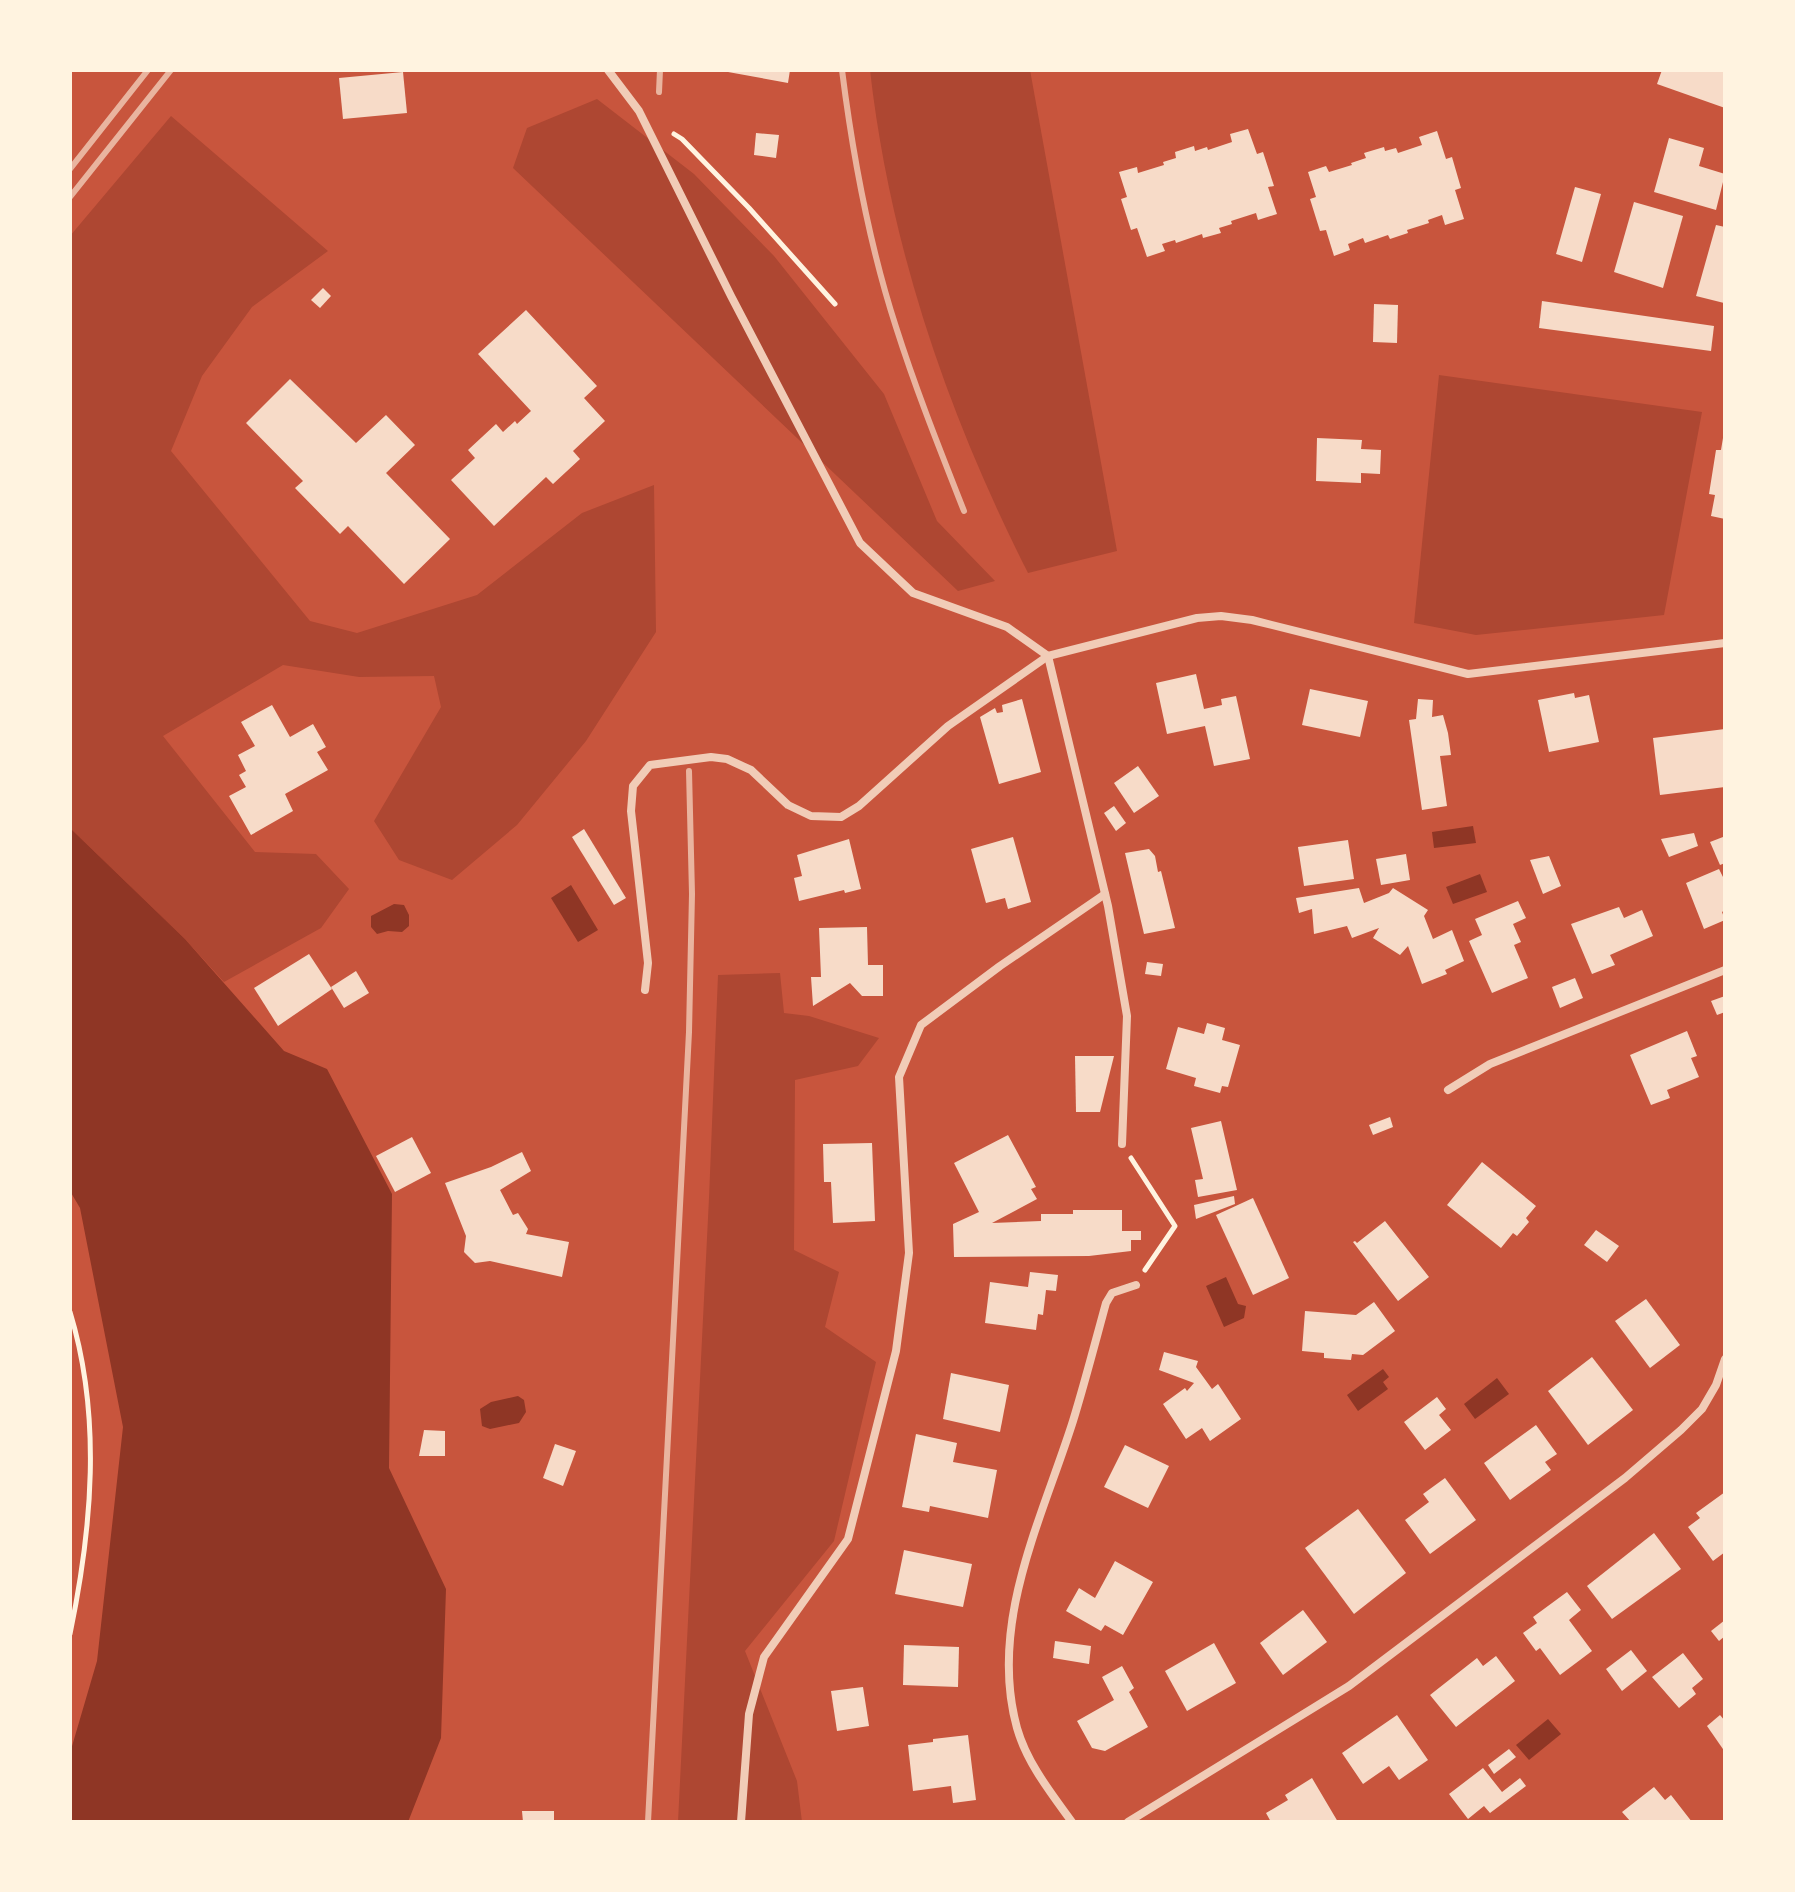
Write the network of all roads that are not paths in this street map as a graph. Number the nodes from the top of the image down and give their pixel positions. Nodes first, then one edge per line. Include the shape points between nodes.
1 (608, 70) edge
2 (1725, 643) edge
3 (1048, 656) junction
4 (1105, 894) junction
5 (1725, 970) edge
6 (645, 990) dead end
7 (1448, 1090) dead end
8 (1122, 1144) road end
9 (1136, 1285) road end
10 (1725, 1359) edge
11 (741, 1822) edge
12 (1072, 1822) edge
13 (1128, 1822) edge

1 - 3 street via 639,111 860,543 913,593 1007,627
2 - 3 street via 1468,674 1221,616
3 - 4 street
3 - 6 street via 948,726 841,817 811,816 788,805 751,770 727,759 650,765 633,786 631,811 648,963
4 - 8 street via 1127,1016
4 - 11 street via 921,1025 899,1077 909,1253 896,1351 848,1539 764,1657 749,1714
5 - 7 street via 1490,1064
9 - 12 street via 1112,1293 1106,1303 1023,1566 1008,1648 1017,1727 1029,1759
10 - 13 street via 1702,1409 1625,1478 1349,1686

